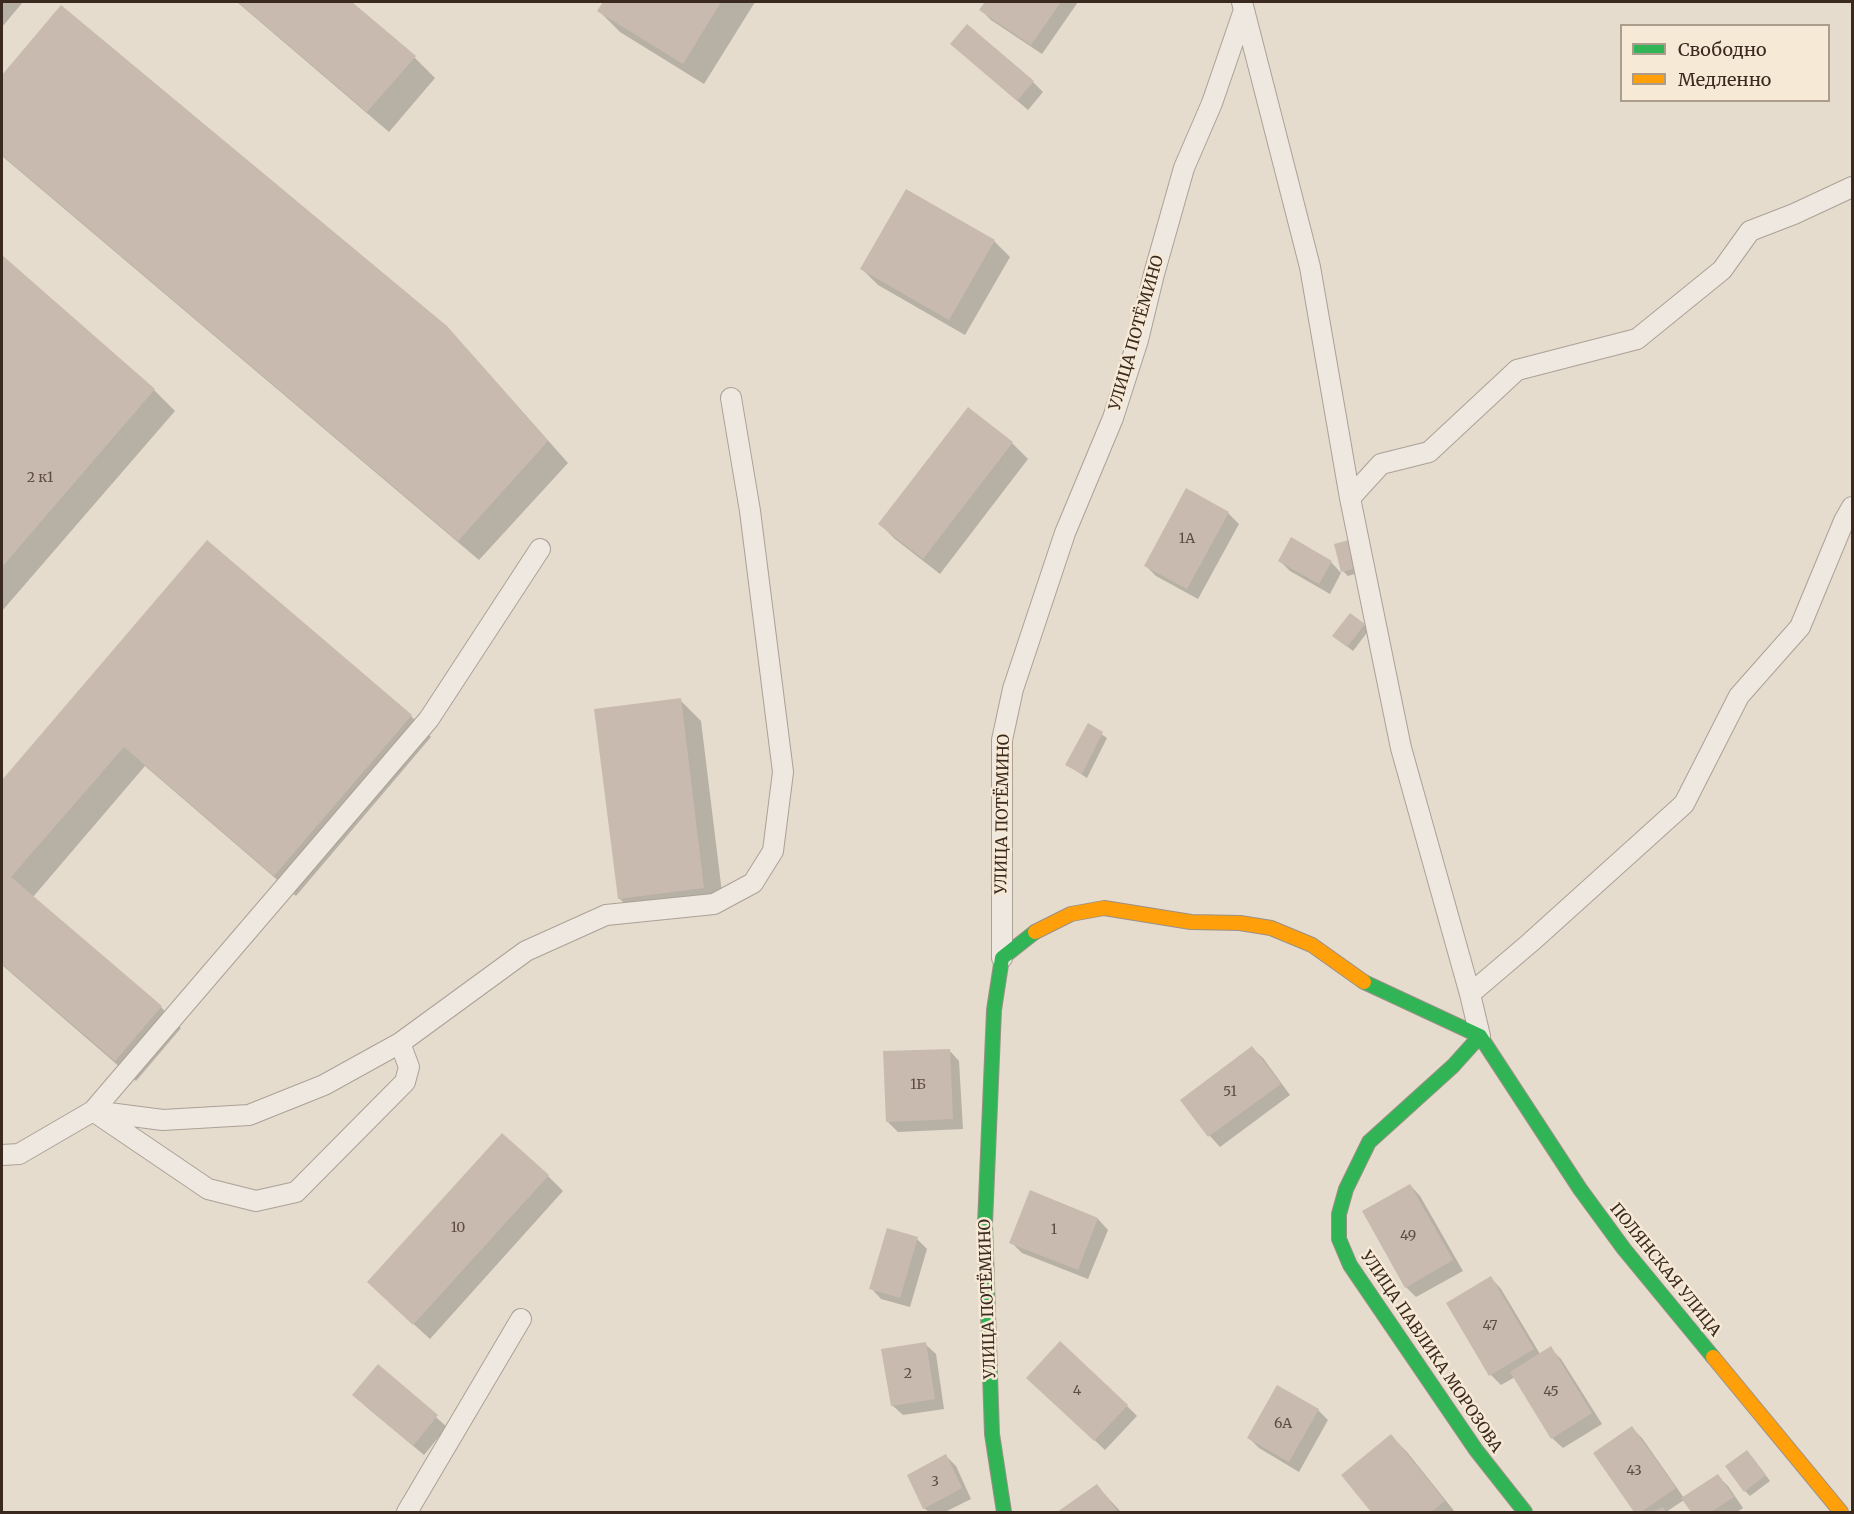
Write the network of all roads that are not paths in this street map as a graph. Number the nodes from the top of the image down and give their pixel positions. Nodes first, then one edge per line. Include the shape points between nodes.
1 (1243, 6) edge
2 (1852, 187) edge
3 (731, 398) dead end
4 (1350, 498) junction
5 (1852, 507) edge
6 (540, 549) dead end
7 (1002, 958) junction
8 (1470, 994) junction
9 (1480, 1036) junction
10 (400, 1043) junction
11 (93, 1111) junction
12 (2, 1155) edge
13 (521, 1319) dead end
14 (407, 1512) edge
15 (1004, 1512) edge
16 (1525, 1512) edge
17 (1841, 1512) edge

1 - 4 lane via 1310,267
1 - 7 lane, УЛИЦА ПОТЁМИНО via 1212,103 1184,168 1113,418 1065,533 1013,688 1002,740
2 - 4 lane via 1750,231 1722,270 1637,339 1517,370 1429,452 1381,465
3 - 10 lane via 750,511 783,772 773,851 753,883 714,904 606,915 526,951
4 - 8 lane via 1401,748
5 - 8 lane via 1800,627 1739,696 1684,804
6 - 11 lane via 429,719
7 - 9 street via 1046,925 1071,914 1104,908 1191,922 1240,922 1271,928 1312,945 1360,980
7 - 15 street, УЛИЦА ПОТЁМИНО via 994,1010 985,1224 992,1434
8 - 9 lane
9 - 16 street, УЛИЦА ПАВЛИКА МОРОЗОВА via 1453,1066 1368,1143 1346,1189 1339,1214 1339,1239 1356,1275 1476,1450
9 - 17 street, ПОЛЯНСКАЯ УЛИЦА via 1542,1137 1596,1211
10 - 11 lane via 324,1085 249,1115 163,1120
10 - 11 lane via 409,1067 405,1082 296,1192 266,1199 256,1201 208,1190
11 - 12 lane via 19,1154
13 - 14 lane

